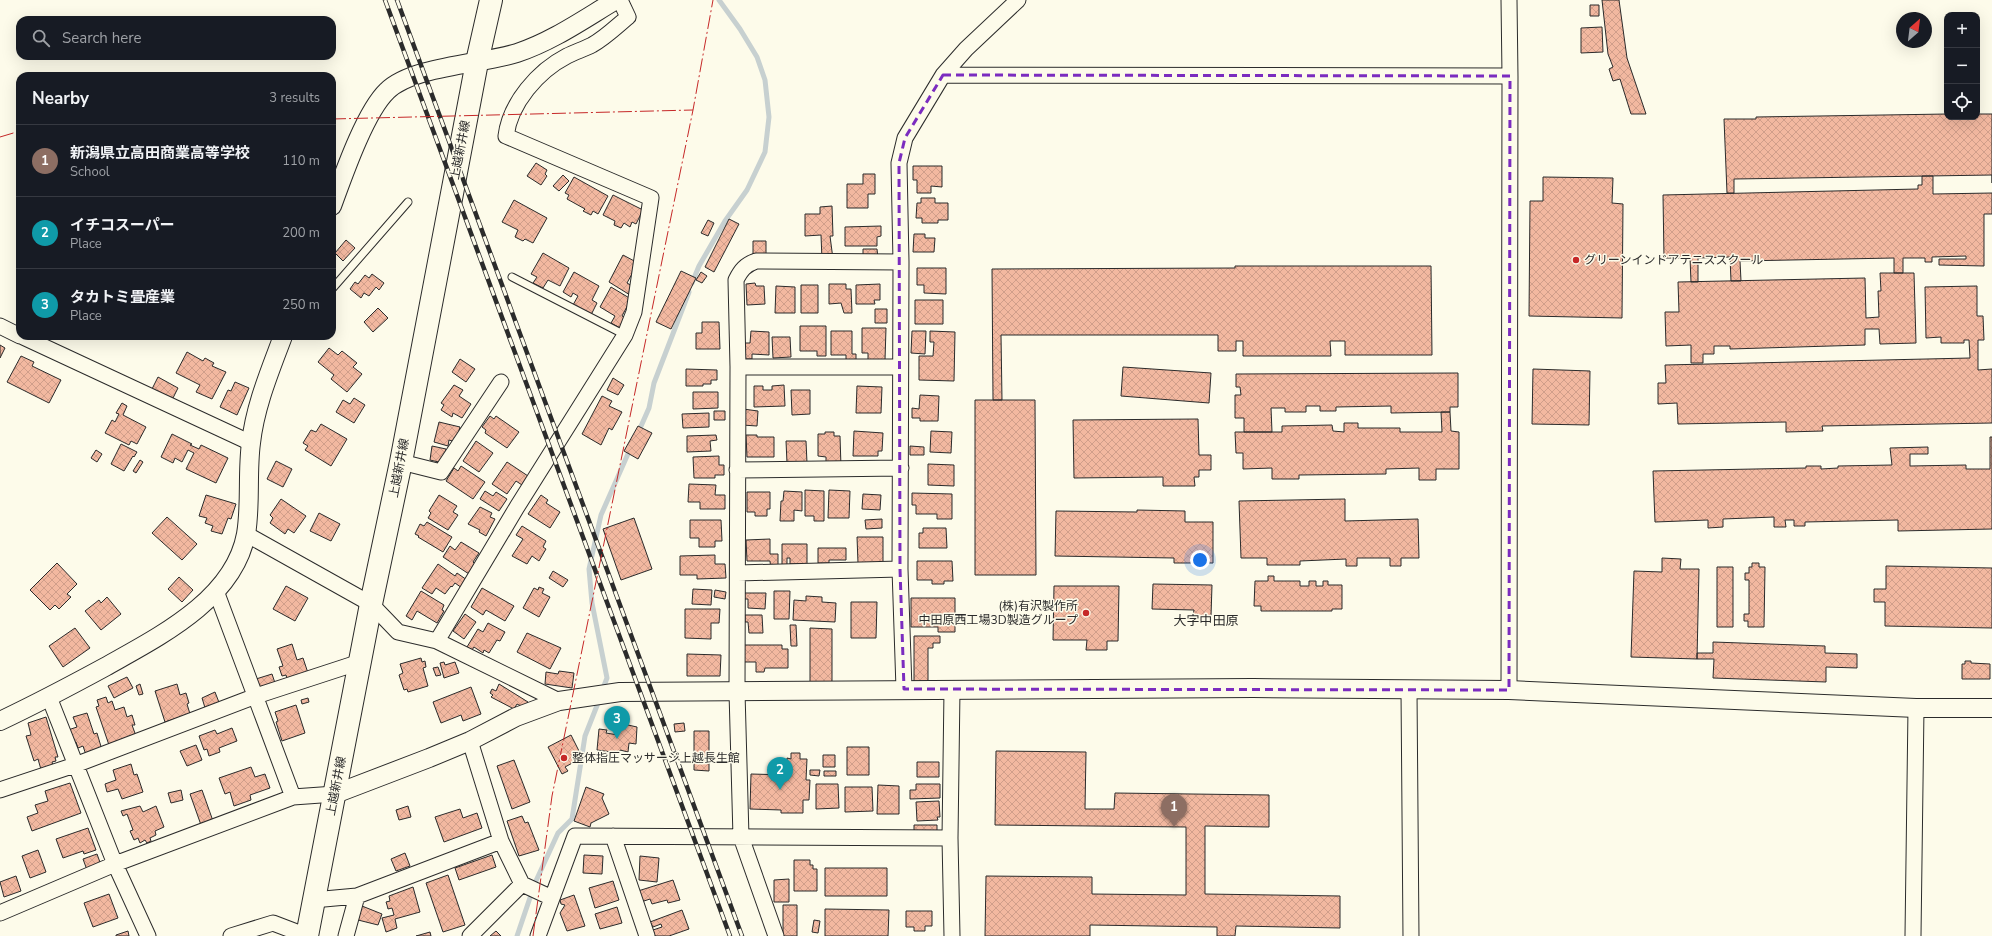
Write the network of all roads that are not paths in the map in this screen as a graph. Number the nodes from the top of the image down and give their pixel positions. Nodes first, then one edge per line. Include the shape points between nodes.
1 (491, 0) edge
2 (616, 0) edge
3 (620, 0) edge
4 (1018, 0) edge
5 (1509, 0) edge
6 (477, 62) junction
7 (943, 75) junction
8 (1510, 76) junction
9 (336, 196) edge
10 (408, 202) dead end
11 (901, 262) junction
12 (512, 277) dead end
13 (336, 284) edge
14 (0, 326) edge
15 (16, 334) edge
16 (625, 335) junction
17 (29, 340) edge
18 (282, 340) edge
19 (288, 340) edge
20 (277, 353) junction
21 (738, 366) junction
22 (900, 367) junction
23 (500, 382) dead end
24 (251, 443) junction
25 (401, 462) junction
26 (901, 468) junction
27 (737, 470) junction
28 (246, 534) junction
29 (900, 569) junction
30 (738, 573) junction
31 (216, 591) junction
32 (371, 604) junction
33 (437, 641) junction
34 (360, 662) junction
35 (904, 689) junction
36 (952, 690) junction
37 (1509, 690) junction
38 (1409, 691) junction
39 (737, 692) junction
40 (256, 696) junction
41 (49, 697) junction
42 (559, 701) junction
43 (1916, 708) junction
44 (1992, 708) edge
45 (0, 721) edge
46 (470, 741) junction
47 (75, 765) junction
48 (0, 790) edge
49 (335, 794) junction
50 (293, 797) junction
51 (613, 836) junction
52 (742, 837) junction
53 (950, 838) junction
54 (501, 841) junction
55 (115, 864) junction
56 (523, 884) junction
57 (357, 896) junction
58 (547, 896) junction
59 (313, 900) junction
60 (0, 913) edge
61 (148, 936) edge
62 (231, 936) edge
63 (307, 936) edge
64 (346, 936) edge
65 (470, 936) edge
66 (538, 936) edge
67 (647, 936) edge
68 (776, 936) edge
69 (952, 936) edge
70 (1411, 936) edge
71 (1913, 936) edge

1 - 6 main road, 上越新井線
2 - 6 street via 554,38 517,53
3 - 16 street via 628,17 593,45 566,57 542,74 515,109 508,123 506,136 651,198 634,312
4 - 7 street via 966,48
5 - 8 street
6 - 9 street via 424,73 400,81 386,91 366,122
6 - 25 main road, 上越新井線
7 - 8 street
7 - 11 street via 905,138 899,164
8 - 37 street
10 - 13 lane
11 - 21 street via 756,261 748,264 736,280
11 - 22 street
12 - 16 lane
14 - 15 street
16 - 33 street
17 - 24 street
18 - 20 street
19 - 20 lane
20 - 24 street via 257,409
21 - 22 street
21 - 27 street
22 - 26 street
23 - 25 street via 441,472
24 - 28 street
25 - 32 main road, 上越新井線
26 - 27 street
26 - 29 street
27 - 30 street
28 - 31 street via 237,562
28 - 32 street
29 - 30 street
29 - 35 street
30 - 39 street
31 - 40 street
31 - 41 street via 187,617 160,636
32 - 33 street via 398,632
32 - 34 main road, 上越新井線
33 - 42 street
34 - 40 street
34 - 49 main road, 上越新井線
35 - 36 street
35 - 39 street
36 - 38 street via 1253,688
36 - 53 street
37 - 38 street
37 - 43 street
38 - 70 street
39 - 42 street via 620,692
39 - 52 street
40 - 47 street
40 - 50 street
41 - 45 street
41 - 47 street
42 - 46 street via 516,717
43 - 44 street
43 - 71 street
46 - 49 street
46 - 54 street
47 - 48 street
47 - 55 street
49 - 50 street
49 - 59 main road, 上越新井線
50 - 55 street
51 - 52 street
51 - 58 street via 576,836
51 - 67 street
52 - 53 street
52 - 68 street
53 - 69 street
54 - 56 street
54 - 57 street
55 - 60 street
55 - 61 street
56 - 58 street
56 - 65 street
57 - 59 street
57 - 64 street
58 - 66 street
59 - 63 main road, 上越新井線
62 - 63 street via 273,923

